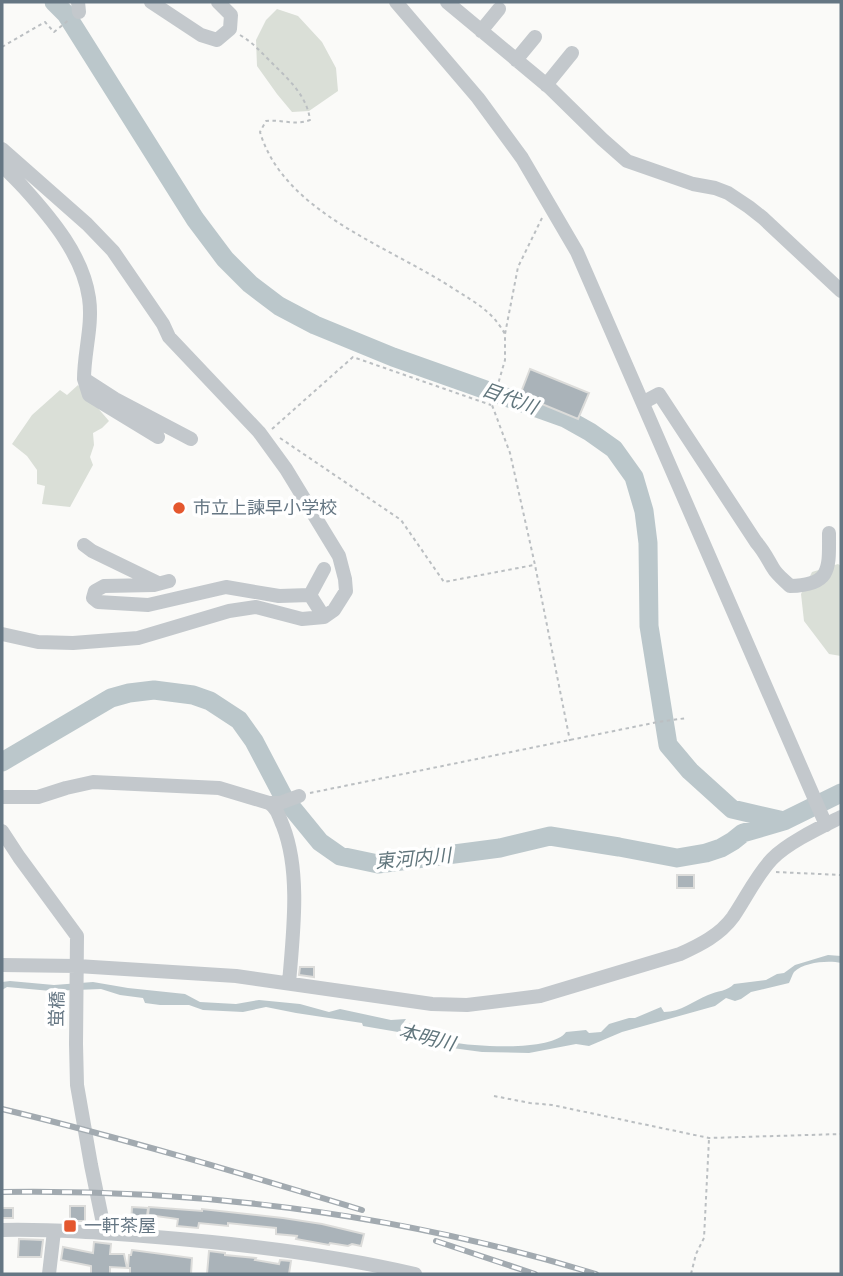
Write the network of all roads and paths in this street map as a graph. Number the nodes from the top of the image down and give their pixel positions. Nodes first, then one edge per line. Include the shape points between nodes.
1 (151, 2) edge
2 (218, 2) edge
3 (396, 2) edge
4 (447, 2) edge
5 (78, 7) edge
6 (499, 9) dead end
7 (230, 29) junction
8 (481, 30) junction
9 (535, 37) dead end
10 (2, 47) edge
11 (572, 53) dead end
12 (516, 60) junction
13 (547, 85) junction
14 (2, 149) edge
15 (2, 164) edge
16 (550, 204) junction
17 (841, 291) edge
18 (505, 334) junction
19 (84, 379) junction
20 (644, 402) junction
21 (492, 405) junction
22 (270, 431) dead end
23 (158, 438) dead end
24 (279, 438) dead end
25 (191, 439) dead end
26 (833, 542) edge
27 (84, 545) dead end
28 (535, 565) junction
29 (324, 569) dead end
30 (310, 595) junction
31 (324, 617) junction
32 (2, 634) edge
33 (687, 718) dead end
34 (570, 741) junction
35 (299, 796) joint
36 (2, 797) edge
37 (275, 803) junction
38 (841, 817) edge
39 (825, 821) junction
40 (2, 831) edge
41 (762, 872) junction
42 (841, 875) edge
43 (2, 965) edge
44 (78, 971) junction
45 (289, 983) junction
46 (494, 1096) dead end
47 (841, 1134) edge
48 (709, 1138) junction
49 (2, 1230) edge
50 (54, 1231) junction
51 (105, 1233) junction
52 (49, 1274) edge
53 (415, 1274) edge
54 (691, 1274) edge

1 - 7 street via 201,35 217,40
2 - 7 street via 231,16
3 - 16 street via 478,98
4 - 8 street
5 - 10 path via 54,32 45,22
6 - 8 street
7 - 18 path via 253,43 293,83 309,111 310,121 266,121 260,132 276,166 298,192 487,310
8 - 12 street
9 - 12 street
11 - 13 street
12 - 13 street
13 - 17 street via 627,161 728,193 763,218
14 - 31 street via 113,251 169,337 259,432 286,469 342,567 346,591
15 - 19 street via 51,219 83,273 90,327
16 - 18 path via 518,267
16 - 20 street via 577,252
18 - 21 path via 505,360
19 - 23 street via 89,395
19 - 25 street
20 - 26 street via 659,394 772,566 790,586 815,583 824,575
20 - 39 street
21 - 22 path via 352,357
21 - 28 path via 510,453
24 - 28 path via 401,520 444,582
27 - 30 street via 164,582 104,586 95,591 93,598 98,601 148,605 226,587 279,596
28 - 34 path
29 - 30 street
30 - 31 street
31 - 32 street via 302,619 256,607 138,638 38,642
33 - 34 path
34 - 35 path
35 - 37 street
36 - 37 street via 38,797 93,782 219,788
37 - 45 street via 294,866
38 - 39 street
39 - 41 street via 774,856
40 - 44 street, 蛍橋 via 77,936
41 - 42 path
41 - 45 street via 732,919 701,945 540,996 432,1004
43 - 44 street
44 - 45 street via 191,972
44 - 51 street, 蛍橋 via 78,1085
46 - 48 path
47 - 48 path
48 - 54 path via 704,1238
49 - 50 street
50 - 51 street
50 - 52 street
51 - 53 street via 308,1253

